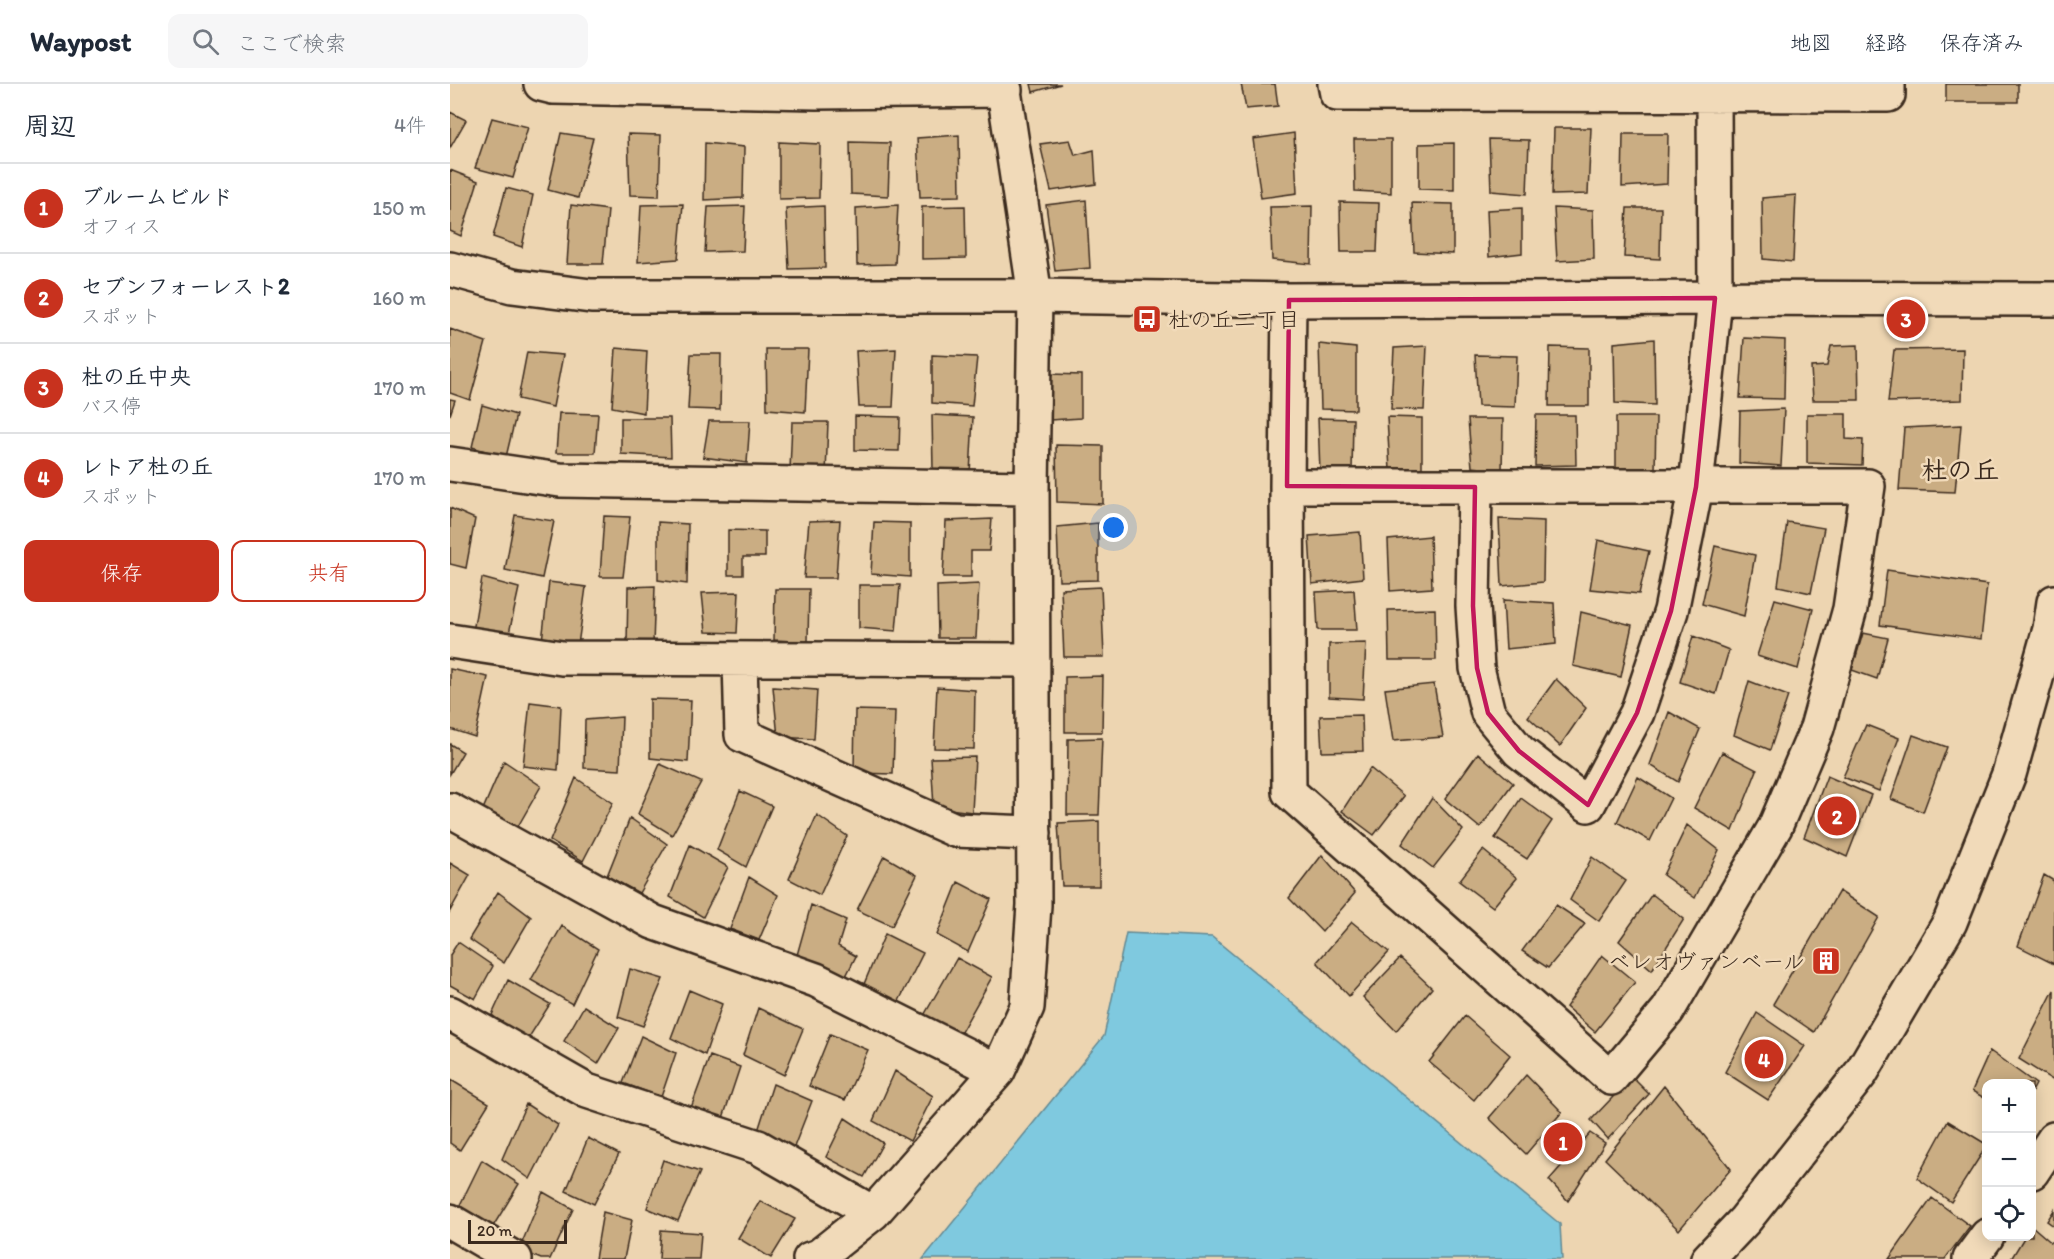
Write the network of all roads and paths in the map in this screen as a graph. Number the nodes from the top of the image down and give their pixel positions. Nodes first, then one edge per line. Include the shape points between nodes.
1 (541, 84) edge
2 (1335, 84) edge
3 (1888, 84) edge
4 (1004, 87) edge
5 (1714, 95) junction
6 (450, 269) edge
7 (1035, 296) junction
8 (1714, 298) junction
9 (2054, 299) edge
10 (1289, 300) junction
11 (450, 464) edge
12 (1287, 486) junction
13 (1475, 487) junction
14 (1696, 487) junction
15 (1032, 488) junction
16 (2054, 602) edge
17 (450, 641) edge
18 (741, 660) junction
19 (1033, 660) junction
20 (450, 810) edge
21 (1034, 833) junction
22 (450, 1013) edge
23 (998, 1071) junction
24 (2054, 1139) edge
25 (2036, 1165) edge
26 (873, 1213) junction
27 (450, 1221) edge
28 (1983, 1241) edge
29 (515, 1259) edge
30 (810, 1259) edge
31 (1708, 1259) edge
32 (1970, 1259) edge

1 - 4 street via 816,92
2 - 5 street via 1337,94
3 - 5 street via 1888,96
4 - 7 street
5 - 8 street
6 - 7 street via 512,286 591,296
7 - 10 street
7 - 15 street
8 - 9 street
8 - 10 street
8 - 14 street
10 - 12 street
11 - 15 street via 560,480
12 - 13 street
12 - 14 street via 1289,792 1611,1078 1668,1010 1776,827 1817,728 1850,609 1868,486
13 - 14 street
13 - 14 street via 1473,606 1477,668 1488,712 1519,751 1588,806 1637,713 1671,611
15 - 19 street
16 - 31 street via 2009,774 1950,922 1861,1073 1745,1220
17 - 18 street via 562,658
18 - 19 street
18 - 21 street via 742,735 955,830
19 - 21 street
20 - 23 street via 653,922 816,980
21 - 23 street via 1027,1007
22 - 26 street via 587,1091 758,1147
23 - 26 street
24 - 25 street
26 - 30 street
27 - 29 street
28 - 32 street

